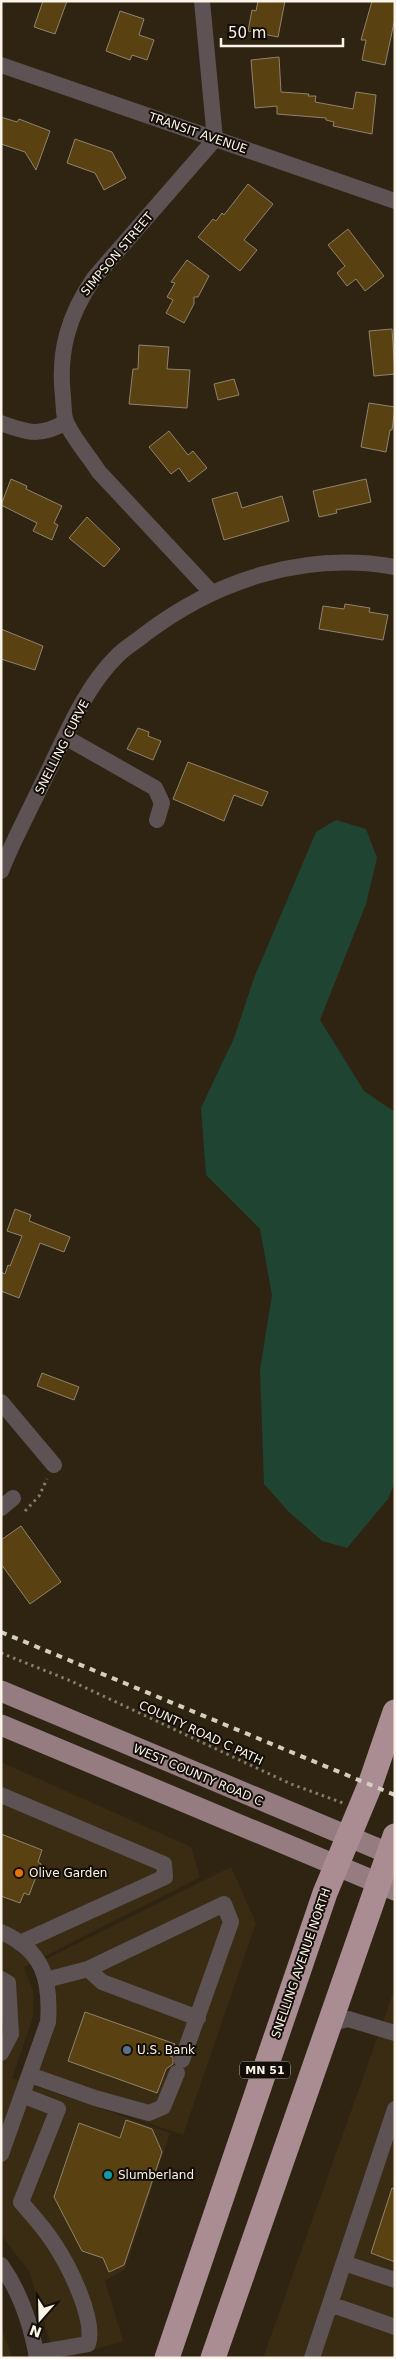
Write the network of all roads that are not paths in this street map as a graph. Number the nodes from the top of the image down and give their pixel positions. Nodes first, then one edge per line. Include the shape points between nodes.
1 (202, 1) edge
2 (1, 65) edge
3 (215, 139) junction
4 (395, 201) edge
5 (66, 422) junction
6 (1, 423) edge
7 (393, 562) edge
8 (211, 592) junction
9 (65, 737) junction
10 (157, 820) dead end
11 (1, 871) edge
12 (1, 1402) edge
13 (54, 1464) road end
14 (1, 1692) edge
15 (395, 1712) edge
16 (1, 1725) edge
17 (1, 1795) edge
18 (348, 1837) junction
19 (393, 1848) edge
20 (336, 1865) junction
21 (387, 1886) edge
22 (1, 1932) edge
23 (20, 1943) junction
24 (88, 1969) junction
25 (1, 1979) edge
26 (46, 1980) junction
27 (198, 2018) junction
28 (330, 2024) junction
29 (395, 2033) edge
30 (1, 2053) edge
31 (30, 2075) junction
32 (22, 2095) junction
33 (395, 2109) edge
34 (1, 2154) edge
35 (344, 2263) junction
36 (1, 2265) edge
37 (395, 2280) edge
38 (330, 2304) junction
39 (395, 2327) edge
40 (37, 2355) edge
41 (167, 2358) edge
42 (213, 2358) edge
43 (312, 2358) edge

1 - 3 street
2 - 3 street, TRANSIT AVENUE
3 - 4 street, TRANSIT AVENUE
3 - 5 street, SIMPSON STREET via 79,299 62,348
5 - 6 street via 52,430 34,433
5 - 8 street, SIMPSON STREET via 99,472
7 - 8 street, SNELLING CURVE via 284,568 256,574
8 - 9 street, SNELLING CURVE via 164,620 118,654 96,682
9 - 10 street via 155,788 162,803
9 - 11 street, SNELLING CURVE
12 - 13 street
14 - 18 main road, WEST COUNTY ROAD C
15 - 18 highway, SNELLING AVENUE NORTH / MN 51
16 - 20 main road
17 - 23 street via 164,1864 165,1870 165,1877
18 - 19 main road, WEST COUNTY ROAD C
18 - 20 highway, SNELLING AVENUE NORTH / MN 51
19 - 21 highway
20 - 21 main road
20 - 41 highway, SNELLING AVENUE NORTH / MN 51
21 - 28 highway
22 - 23 street
23 - 26 street via 38,1958
24 - 26 street
24 - 27 street via 102,1982
24 - 27 street via 224,1904 231,1922
25 - 30 street via 8,1983 11,2034
26 - 31 street via 49,1990 48,2022
27 - 31 street via 163,2107 149,2113
28 - 29 street via 348,2019
28 - 42 highway
31 - 32 street
32 - 34 street
32 - 40 street via 58,2109 22,2202 55,2244 90,2324 88,2344
33 - 35 street
35 - 37 street
35 - 38 street
36 - 40 street via 23,2304
38 - 39 street
38 - 43 street

